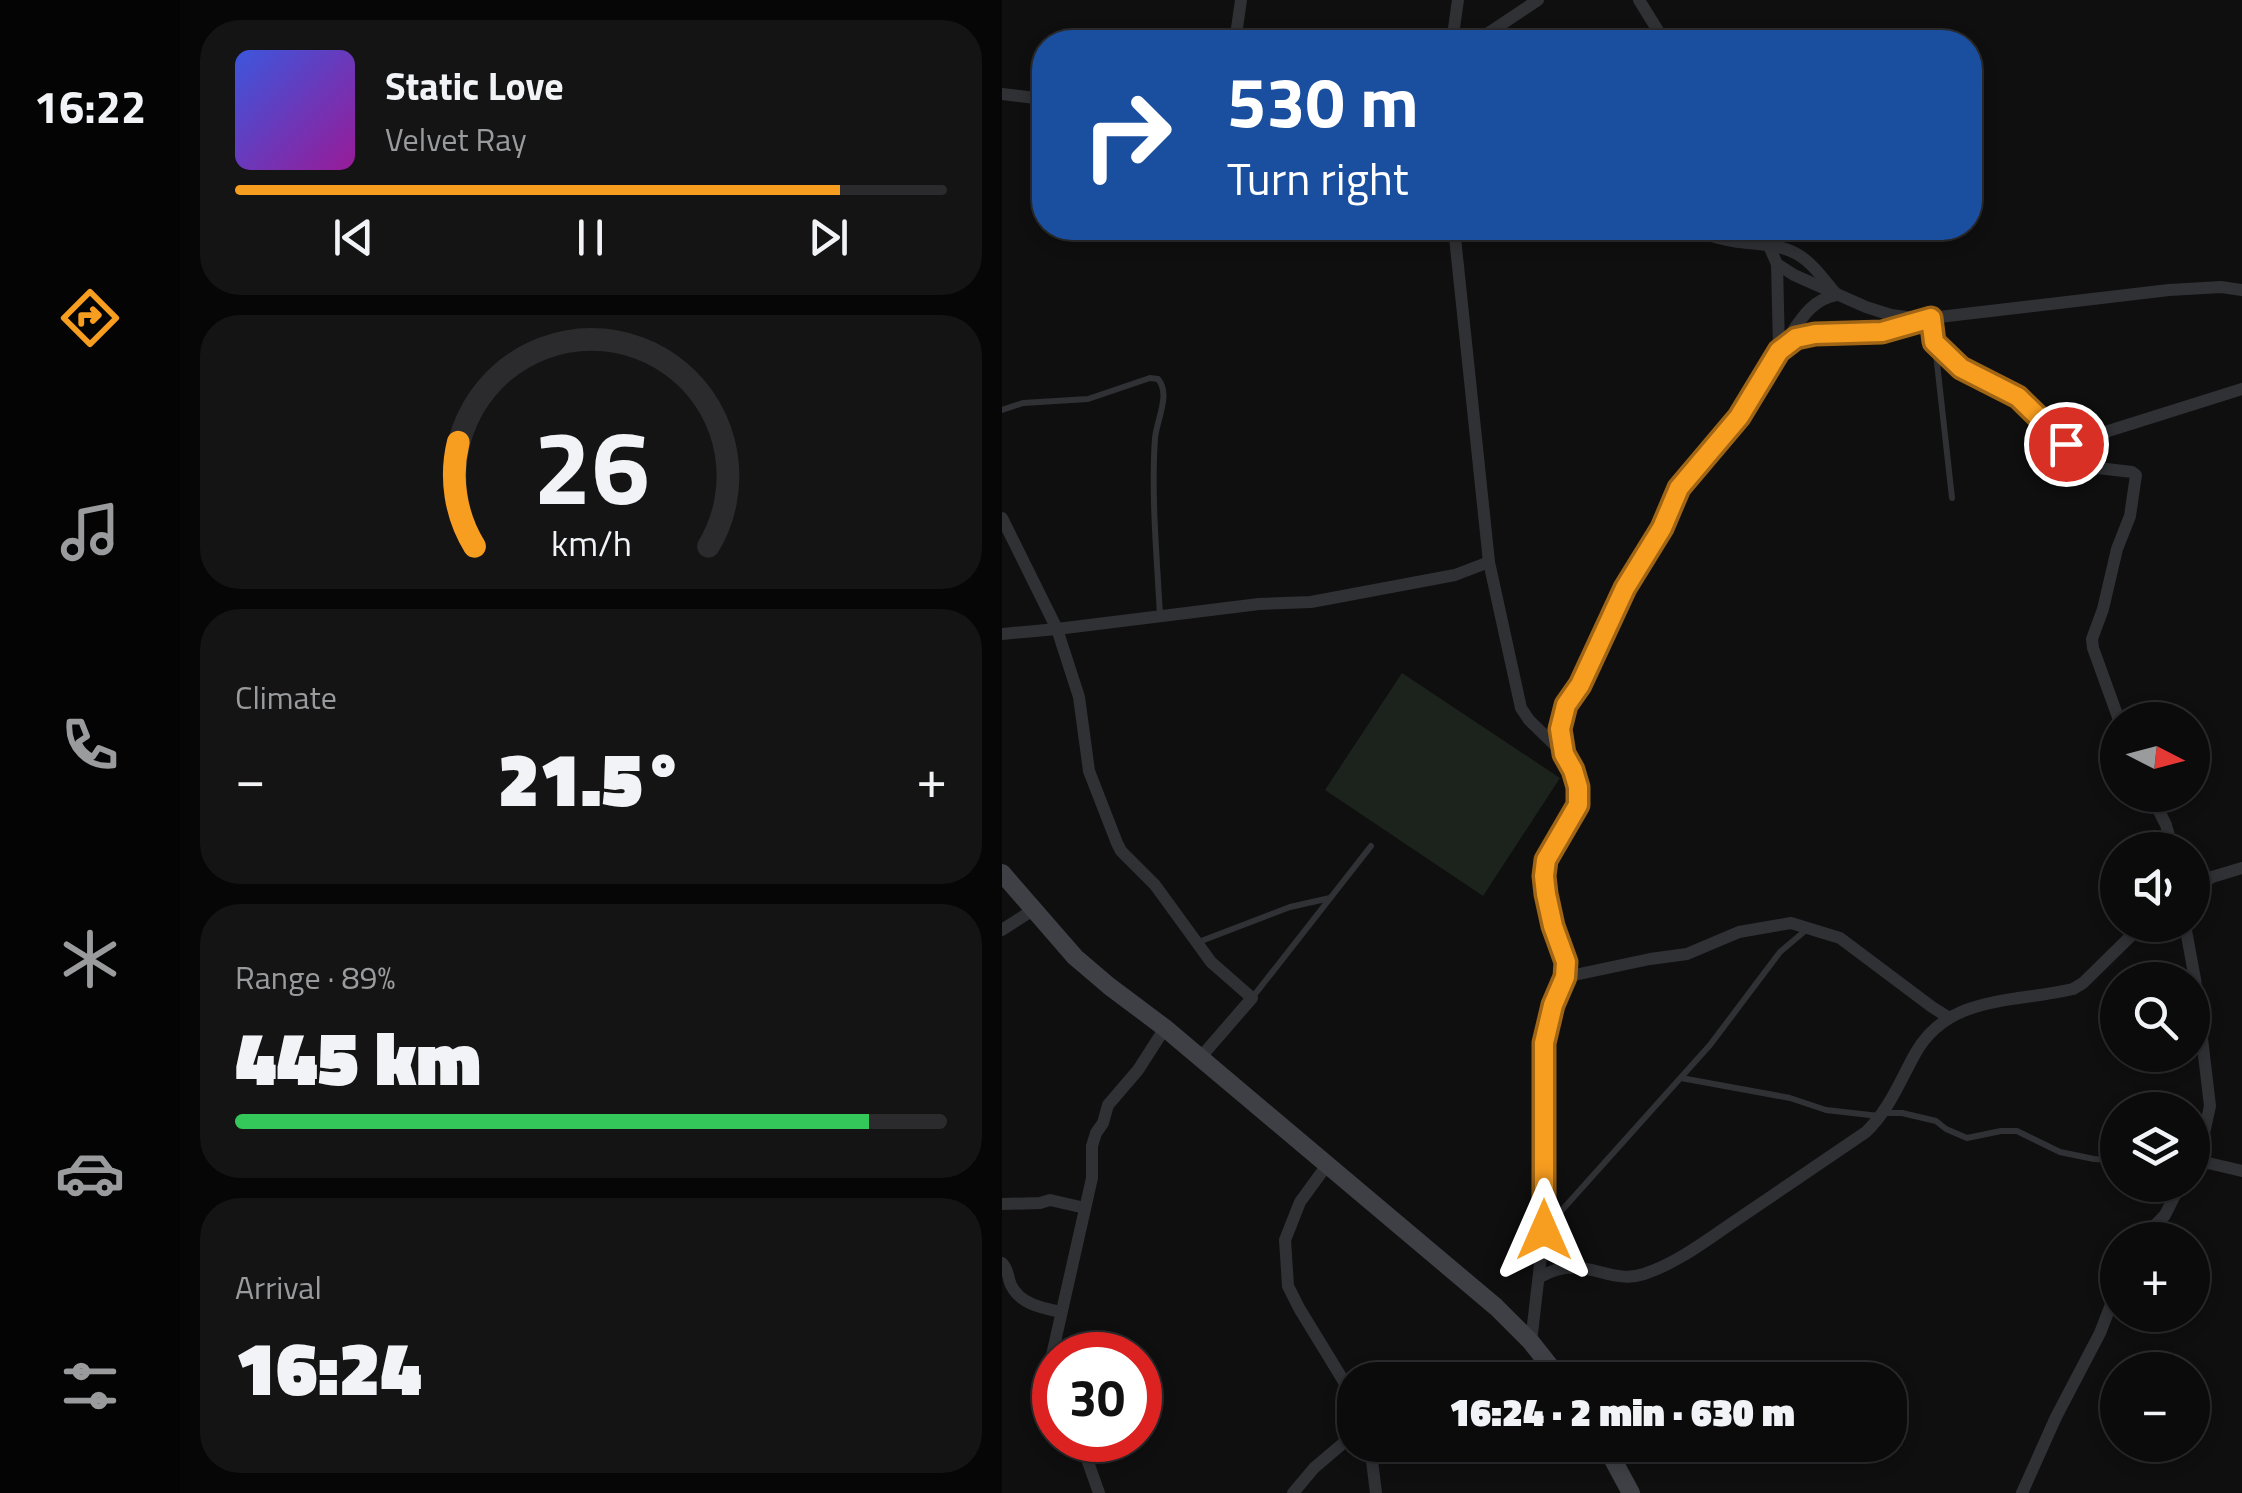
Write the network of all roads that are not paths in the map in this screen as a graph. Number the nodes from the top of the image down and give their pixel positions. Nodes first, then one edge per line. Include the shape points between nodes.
1 (1241, 0) edge
2 (1458, 0) edge
3 (1538, 0) edge
4 (1639, 0) edge
5 (1237, 30) edge
6 (1454, 30) edge
7 (1493, 30) edge
8 (1658, 30) edge
9 (1002, 94) edge
10 (1032, 98) edge
11 (1455, 240) edge
12 (1725, 240) edge
13 (1766, 240) edge
14 (1768, 245) junction
15 (1778, 264) junction
16 (2242, 290) edge
17 (1836, 295) junction
18 (1927, 319) junction
19 (1934, 342) junction
20 (1779, 351) junction
21 (2242, 389) edge
22 (1002, 410) edge
23 (2066, 444) junction
24 (1952, 498) dead end
25 (1002, 518) edge
26 (1489, 562) junction
27 (1160, 616) junction
28 (1057, 629) junction
29 (1002, 634) edge
30 (2112, 702) edge
31 (1564, 754) junction
32 (1370, 846) dead end
33 (2242, 868) edge
34 (1002, 873) edge
35 (2210, 877) edge
36 (1332, 897) junction
37 (1033, 910) junction
38 (1002, 930) edge
39 (1808, 930) junction
40 (2125, 942) edge
41 (2189, 942) edge
42 (1196, 944) junction
43 (1565, 977) junction
44 (1252, 998) junction
45 (1948, 1016) junction
46 (1165, 1028) junction
47 (1200, 1058) junction
48 (1681, 1078) junction
49 (2208, 1092) edge
50 (1882, 1114) junction
51 (2100, 1159) edge
52 (2210, 1163) edge
53 (1327, 1165) junction
54 (2242, 1171) edge
55 (1002, 1204) edge
56 (1085, 1208) junction
57 (1544, 1230) junction
58 (1002, 1262) edge
59 (1540, 1278) junction
60 (1061, 1312) junction
61 (1057, 1332) edge
62 (2100, 1332) edge
63 (1531, 1342) junction
64 (1547, 1362) edge
65 (1337, 1370) edge
66 (1337, 1448) edge
67 (1088, 1462) edge
68 (1372, 1462) edge
69 (1615, 1462) edge
70 (1099, 1493) edge
71 (1293, 1493) edge
72 (1376, 1493) edge
73 (1632, 1493) edge
74 (2022, 1493) edge

1 - 5 street
2 - 6 street
3 - 7 street
4 - 8 street
9 - 10 street
11 - 26 street
12 - 14 street
13 - 14 street
14 - 15 street
14 - 17 street via 1809,263
15 - 17 street
15 - 20 street
16 - 18 street via 2169,290
17 - 18 street
17 - 20 street via 1816,302
18 - 19 street
18 - 20 street via 1882,332 1796,338
19 - 23 street via 1961,368 2018,397
19 - 24 lane
20 - 31 street via 1739,417 1679,488 1625,588 1566,705 1560,729
21 - 23 street
22 - 27 lane via 1022,402 1088,399 1150,378 1164,385 1153,468
23 - 30 street via 2098,468 2136,475 2092,639
25 - 28 street
26 - 27 street via 1311,602
26 - 31 street via 1521,708
27 - 28 street
28 - 29 street
28 - 42 street via 1079,696 1089,771 1117,844
31 - 43 street via 1578,805 1546,860 1544,876
32 - 36 lane
33 - 35 street
34 - 37 street
36 - 42 lane
36 - 44 lane
37 - 38 street
37 - 46 street via 1108,986
39 - 43 street via 1791,923 1738,932 1687,954
39 - 45 street via 1840,938
39 - 48 lane via 1780,952
40 - 45 street via 2073,989
41 - 49 street
42 - 44 street
43 - 57 street via 1544,1043
44 - 47 street
45 - 50 street via 1917,1050
46 - 47 street
46 - 56 street via 1108,1105 1092,1146
47 - 53 street
48 - 50 lane via 1826,1110
48 - 57 lane
50 - 51 lane via 1922,1117 1968,1138 2017,1131 2060,1152
50 - 59 street via 1866,1132 1688,1253 1647,1273 1571,1266
52 - 54 street
53 - 63 street
53 - 65 street via 1300,1202 1285,1240 1288,1286
55 - 56 street via 1050,1200
56 - 60 street
57 - 59 street
58 - 60 street via 1017,1296
59 - 63 street
60 - 61 street
62 - 74 street
63 - 64 street
66 - 71 street
67 - 70 street
68 - 72 street
69 - 73 street

